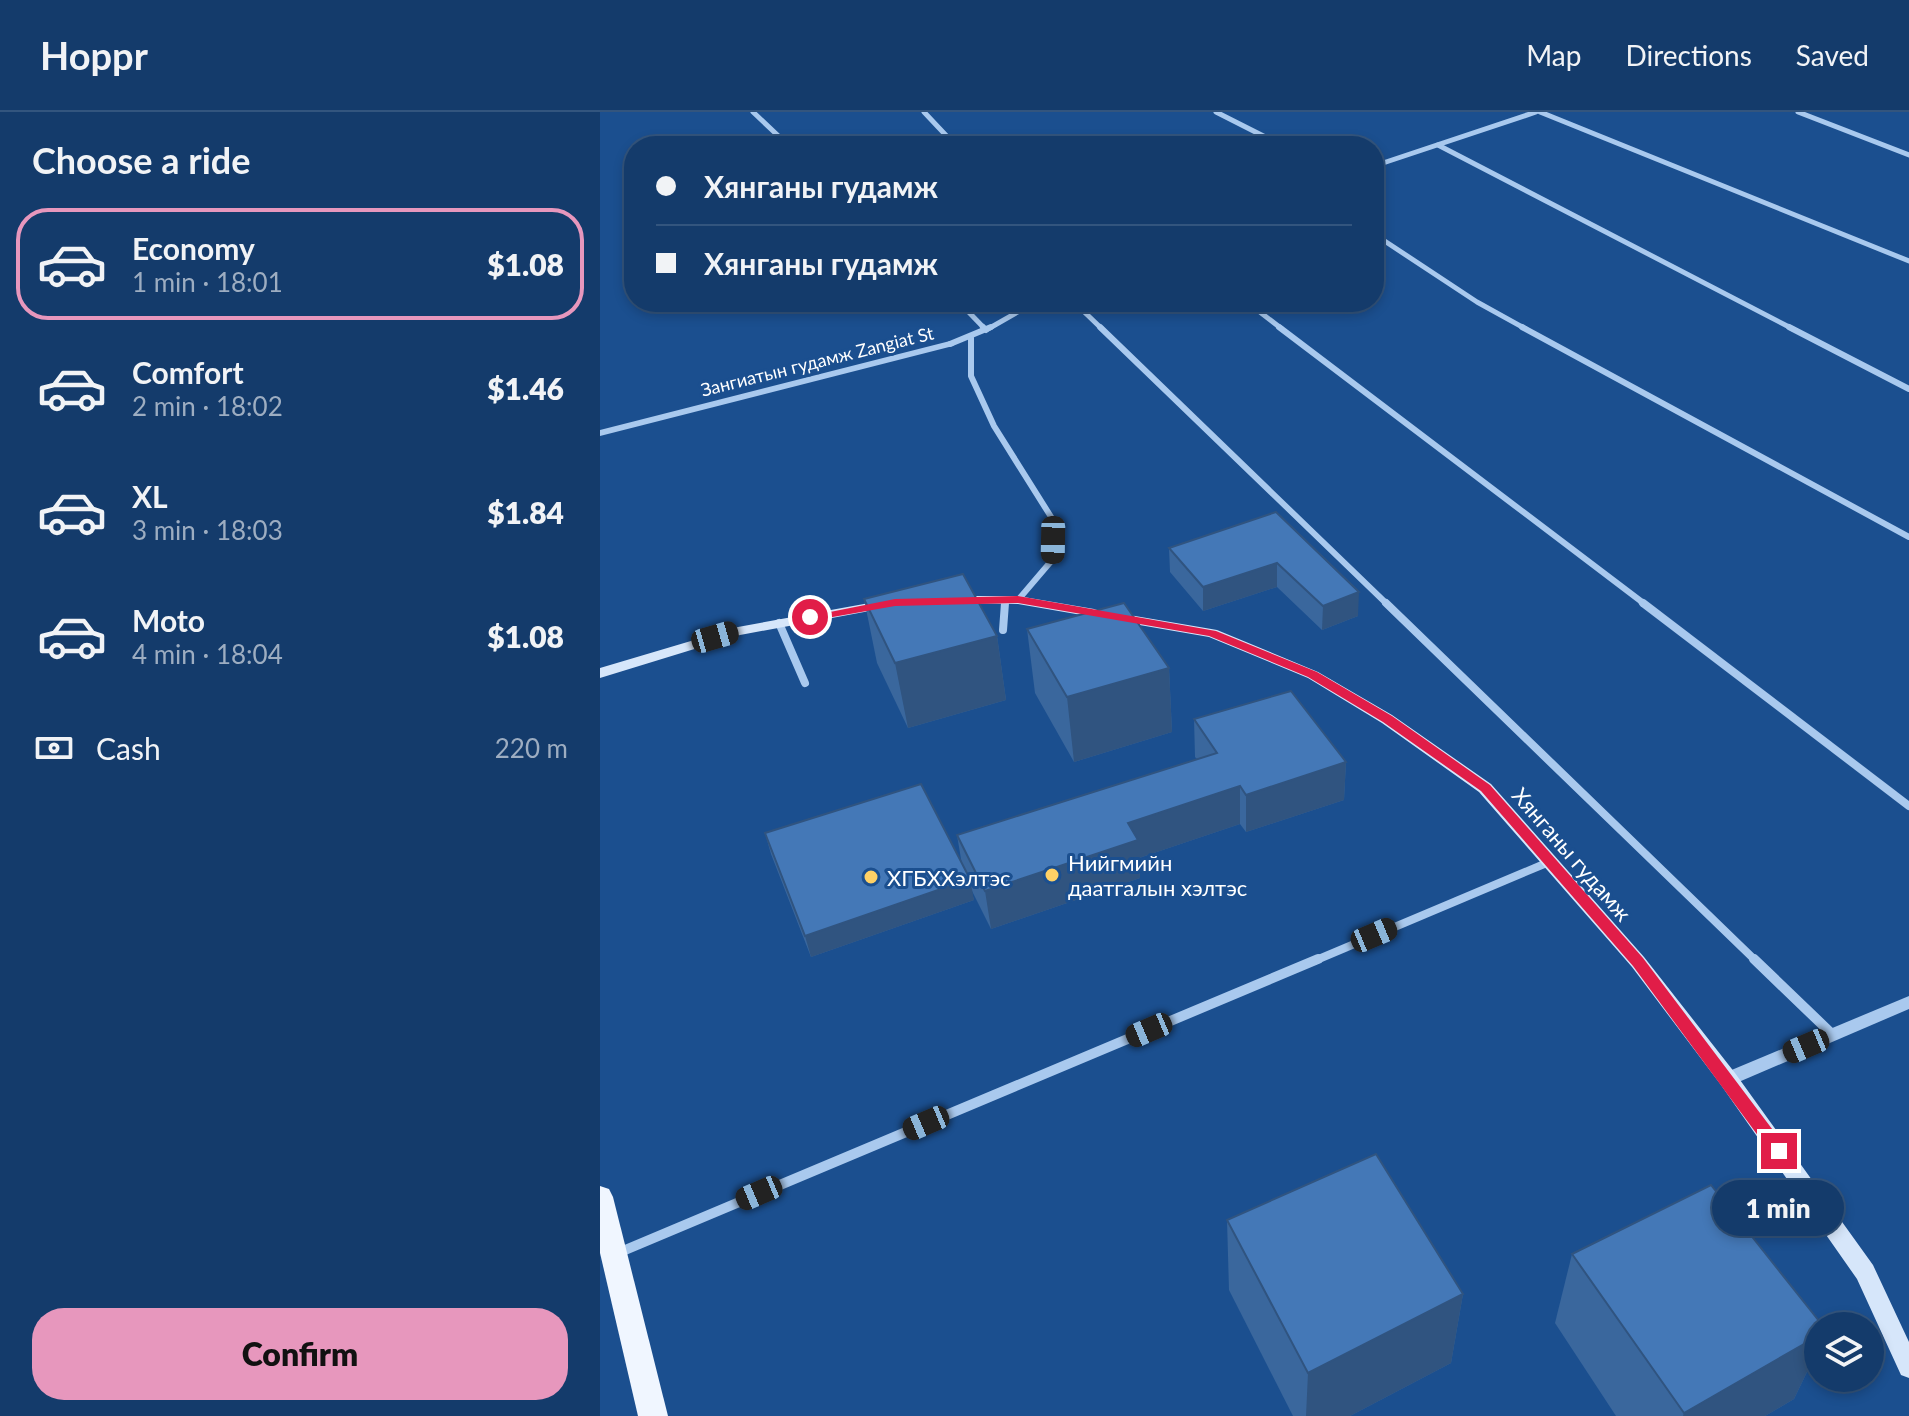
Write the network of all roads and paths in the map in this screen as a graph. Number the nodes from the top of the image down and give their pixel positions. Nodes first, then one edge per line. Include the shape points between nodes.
1 (753, 112) edge
2 (924, 112) edge
3 (1216, 112) edge
4 (1538, 112) edge
5 (1798, 112) edge
6 (778, 136) edge
7 (947, 136) edge
8 (1263, 136) edge
9 (1438, 145) junction
10 (1909, 155) edge
11 (1384, 163) edge
12 (1384, 241) edge
13 (1909, 261) edge
14 (969, 312) edge
15 (1018, 312) edge
16 (1084, 312) edge
17 (1260, 312) edge
18 (986, 330) junction
19 (971, 338) junction
20 (950, 344) joint
21 (1909, 389) edge
22 (600, 433) edge
23 (1909, 537) edge
24 (934, 600) edge
25 (1012, 600) junction
26 (908, 602) edge
27 (779, 623) junction
28 (1003, 630) dead end
29 (600, 673) edge
30 (805, 683) dead end
31 (1909, 806) edge
32 (1550, 862) junction
33 (1909, 1002) edge
34 (1832, 1034) junction
35 (1728, 1079) junction
36 (600, 1197) edge
37 (614, 1254) junction
38 (1909, 1367) edge
39 (653, 1416) edge

1 - 6 street
2 - 7 street
3 - 8 street
4 - 9 street
4 - 13 street
5 - 10 street
9 - 11 street
9 - 21 street
12 - 23 street via 1477,302
14 - 18 street
15 - 18 street, Зангиатын гудамж Zangiat St
16 - 34 street
17 - 31 street
18 - 19 street, Зангиатын гудамж Zangiat St
19 - 20 street, Зангиатын гудамж Zangiat St
19 - 25 street via 971,376 994,426 1053,520 1053,559
20 - 22 street, Зангиатын гудамж Zangiat St
24 - 25 main road, Хянганы гудамж
25 - 28 street
25 - 32 main road, Хянганы гудамж via 1212,633 1313,675 1485,788
26 - 27 main road
27 - 29 main road
27 - 30 street
32 - 35 main road, Хянганы гудамж via 1638,962
32 - 37 street
33 - 34 street
34 - 35 street
35 - 38 main road, Хянганы гудамж via 1865,1272
36 - 37 main road
37 - 39 main road

